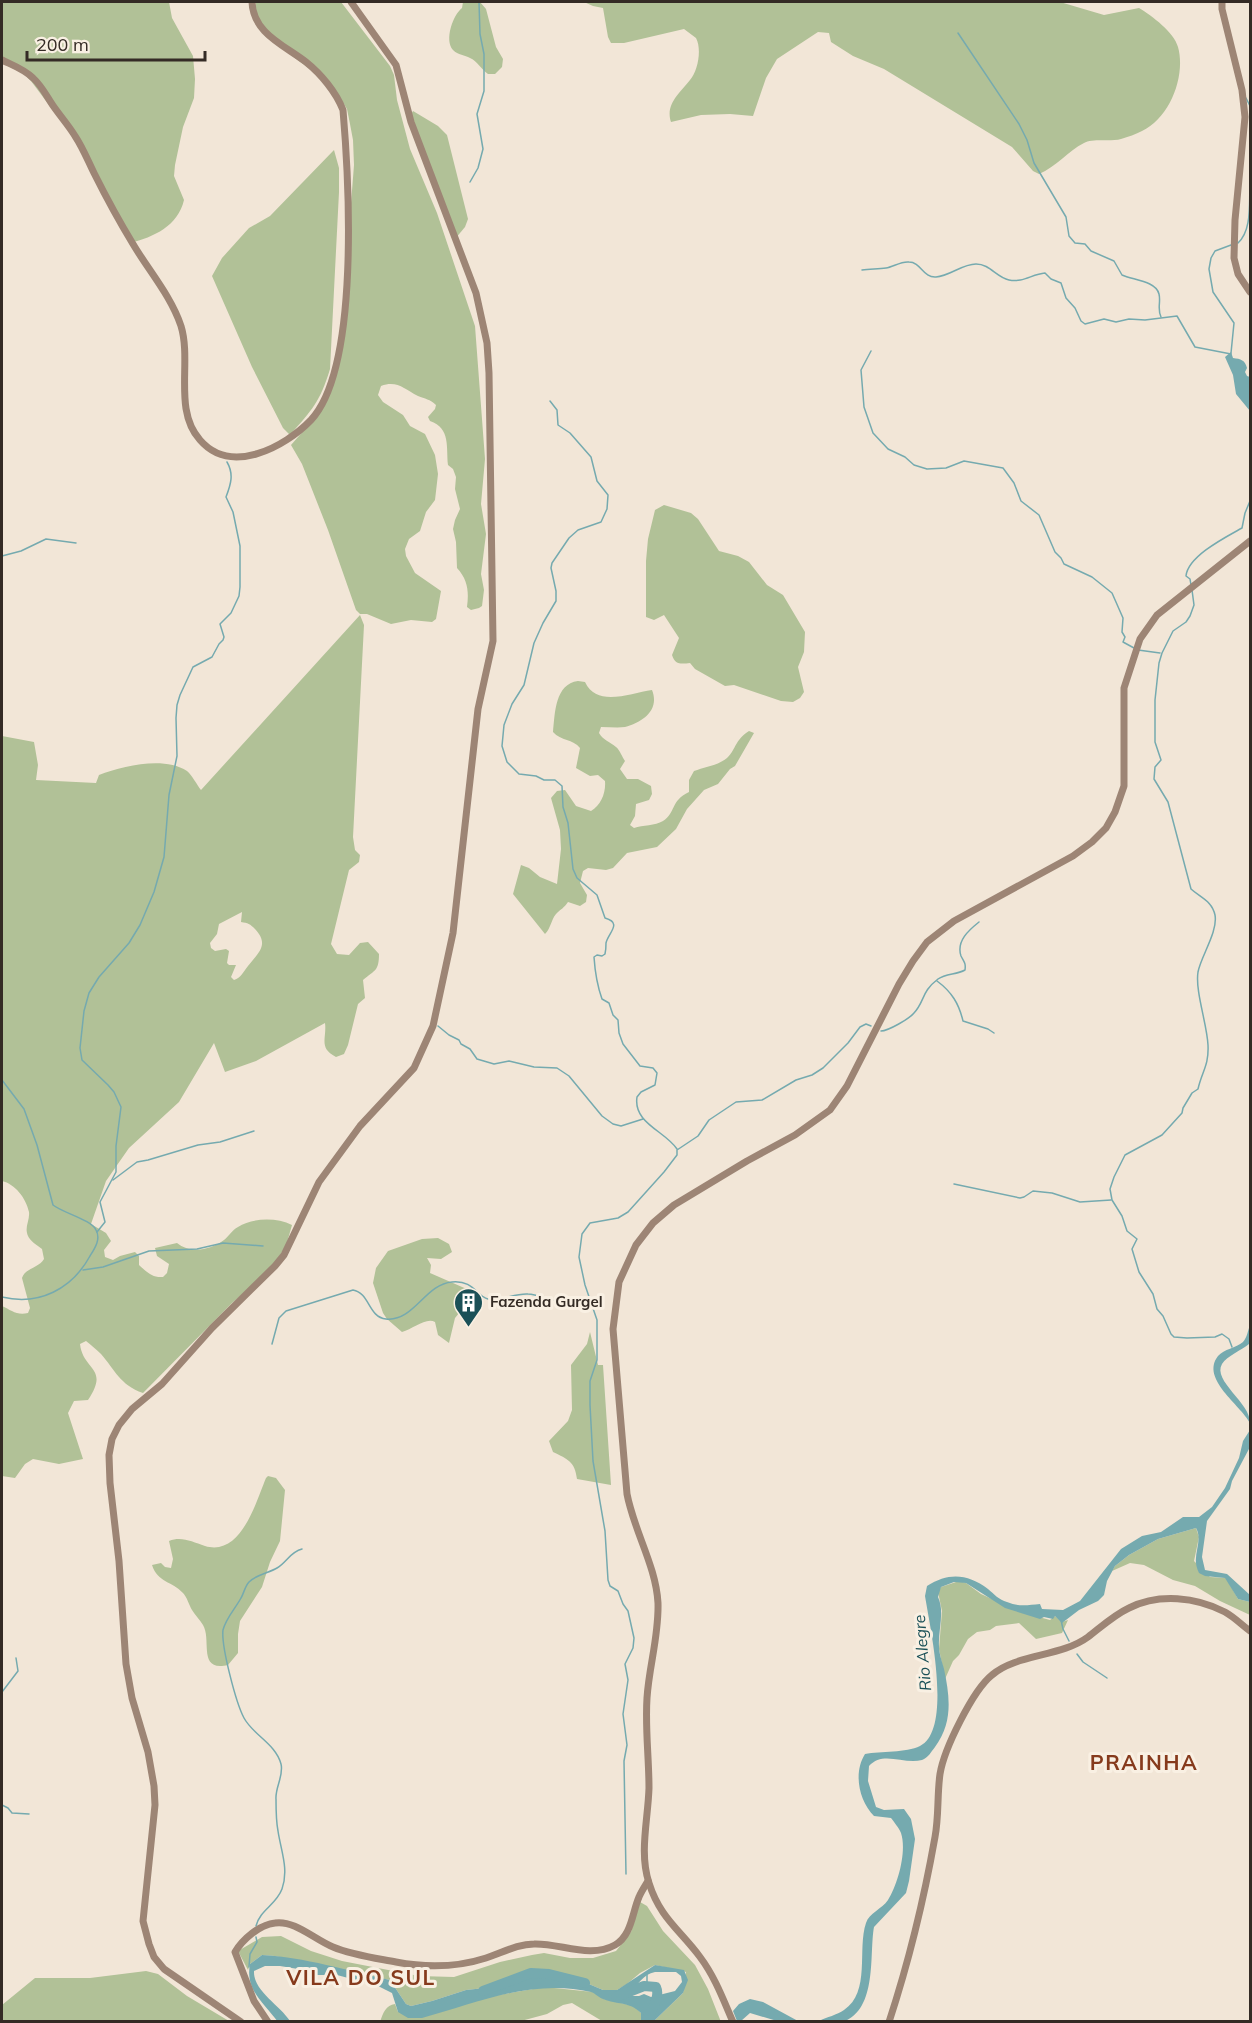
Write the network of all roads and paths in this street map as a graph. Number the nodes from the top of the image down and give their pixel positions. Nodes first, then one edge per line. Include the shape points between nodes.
1 (252, 2) edge
2 (351, 2) edge
3 (1222, 2) edge
4 (2, 60) edge
5 (1251, 292) edge
6 (1251, 541) edge
7 (1251, 1631) edge
8 (648, 1881) junction
9 (241, 2022) edge
10 (268, 2022) edge
11 (733, 2022) edge
12 (889, 2022) edge

1 - 4 street via 262,29 307,63 332,89 343,110 348,262 345,314 328,392 318,412 302,430 255,455 232,456 207,447 199,439 187,415 186,349 177,316 133,245 75,136 33,77
2 - 9 street via 396,64 411,122 476,293 489,374 493,641 478,709 453,933 433,1026 418,1060 331,1164 284,1255 162,1384 132,1409 112,1439 109,1455 125,1654 154,1786 143,1910 149,1944 164,1969
3 - 5 street via 1245,117 1234,258 1238,274
6 - 8 street via 1157,615 1140,639 1124,688 1124,786 1106,828 1073,856 954,921 927,942 899,984 847,1086 830,1110 795,1135 674,1205 653,1223 627,1261 619,1281 613,1329 627,1494 658,1601 647,1695
7 - 12 street via 1216,1608 1191,1600 1161,1599 1128,1608 1077,1643 1003,1668 984,1682 969,1702 940,1773 936,1836 914,1937
8 - 10 street via 622,1940 606,1949 591,1951 530,1944 459,1966 441,1967 397,1962 334,1947 285,1924 264,1927 251,1934 235,1952 254,2001
8 - 11 street via 668,1921 712,1975

